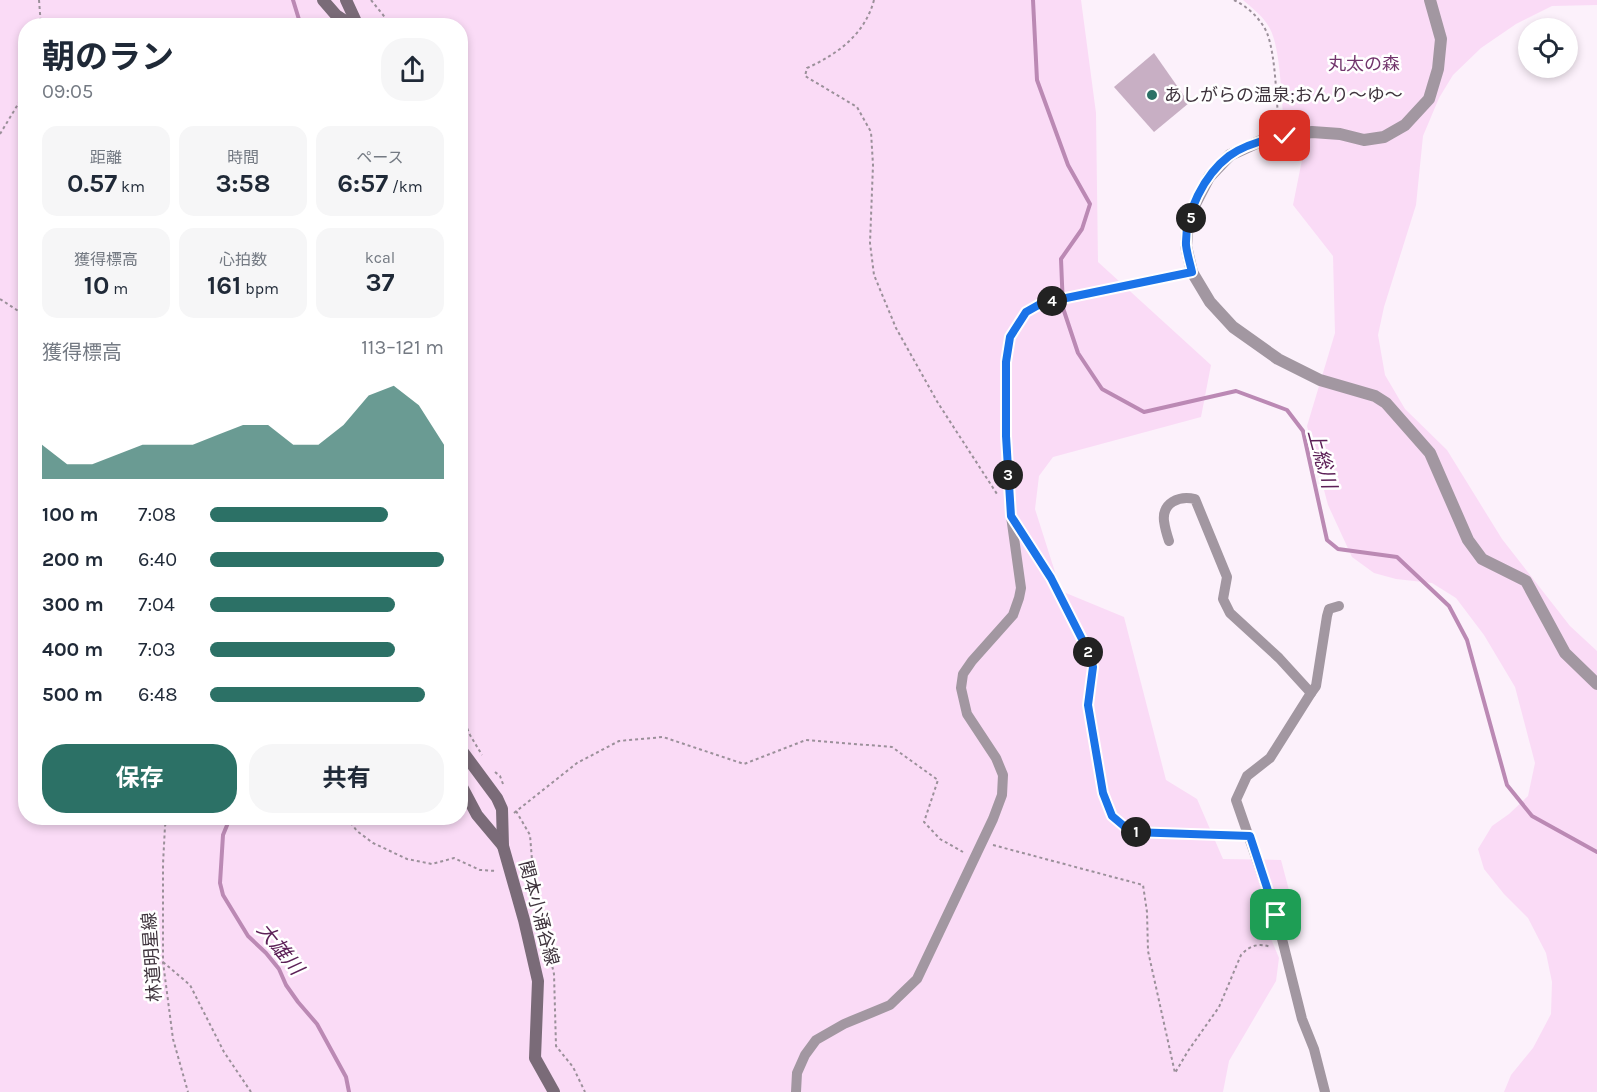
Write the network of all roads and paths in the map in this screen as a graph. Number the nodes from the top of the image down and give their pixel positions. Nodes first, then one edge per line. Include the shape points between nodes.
1 (39, 0) edge
2 (322, 0) edge
3 (346, 0) edge
4 (371, 0) edge
5 (874, 0) edge
6 (1234, 0) edge
7 (1430, 0) edge
8 (40, 18) edge
9 (341, 18) edge
10 (354, 18) edge
11 (386, 18) edge
12 (18, 104) edge
13 (0, 134) edge
14 (1280, 137) junction
15 (1192, 272) junction
16 (0, 299) edge
17 (18, 311) edge
18 (999, 497) dead end
19 (1023, 534) dead end
20 (1169, 541) dead end
21 (1339, 606) dead end
22 (1597, 684) edge
23 (1311, 693) junction
24 (468, 759) edge
25 (468, 798) edge
26 (503, 823) junction
27 (165, 825) edge
28 (352, 825) edge
29 (1250, 836) junction
30 (982, 842) junction
31 (503, 846) junction
32 (974, 858) junction
33 (509, 872) junction
34 (1285, 952) junction
35 (163, 963) junction
36 (188, 1092) edge
37 (252, 1092) edge
38 (554, 1092) edge
39 (796, 1092) edge
40 (1325, 1092) edge

1 - 8 path
2 - 9 main road
3 - 10 main road
4 - 11 path
5 - 18 path via 854,39 826,60 807,68 805,75 857,107 871,132 870,243 874,274 896,328 938,404
6 - 14 path via 1249,10 1266,31
7 - 14 street via 1441,39 1440,63 1429,99 1404,125 1384,137 1364,140 1312,132
12 - 13 path
14 - 15 street via 1230,155 1209,177 1194,206 1187,233
15 - 22 street via 1209,302 1233,327 1278,359 1320,380 1386,403 1430,453 1475,550 1482,559 1526,581 1565,653
15 - 30 street via 1042,303 1026,312 1010,337 1006,436 1021,588 1013,615 963,674 961,688 967,714 1003,775 1002,795
16 - 17 path
19 - 29 path via 1051,578 1093,667 1088,705 1103,793 1112,816 1131,832
20 - 23 street via 1164,519 1166,507 1185,496 1195,499 1227,577 1223,599 1230,613
21 - 23 street via 1329,609 1326,616 1316,686
23 - 29 street via 1270,758 1247,776 1236,800
24 - 26 main road, 関本小涌谷線 via 497,798
25 - 31 main road, 関本小涌谷線
26 - 31 main road, 関本小涌谷線
26 - 32 path via 577,763 619,741 663,737 744,764 806,740 892,747 938,780 924,822 940,839
27 - 35 path, 林道明星線
28 - 33 path via 373,843 407,859 432,864 454,858 480,870
29 - 34 street
30 - 32 street
30 - 34 path via 1143,885 1148,951 1175,1073 1219,1006 1247,948 1269,946
31 - 33 main road, 関本小涌谷線
32 - 39 street via 917,979 890,1005 816,1040 797,1073
33 - 38 main road, 関本小涌谷線 via 538,981 535,1058
34 - 40 street
35 - 36 path, 林道明星線 via 173,1039
35 - 37 path via 190,986 224,1052

